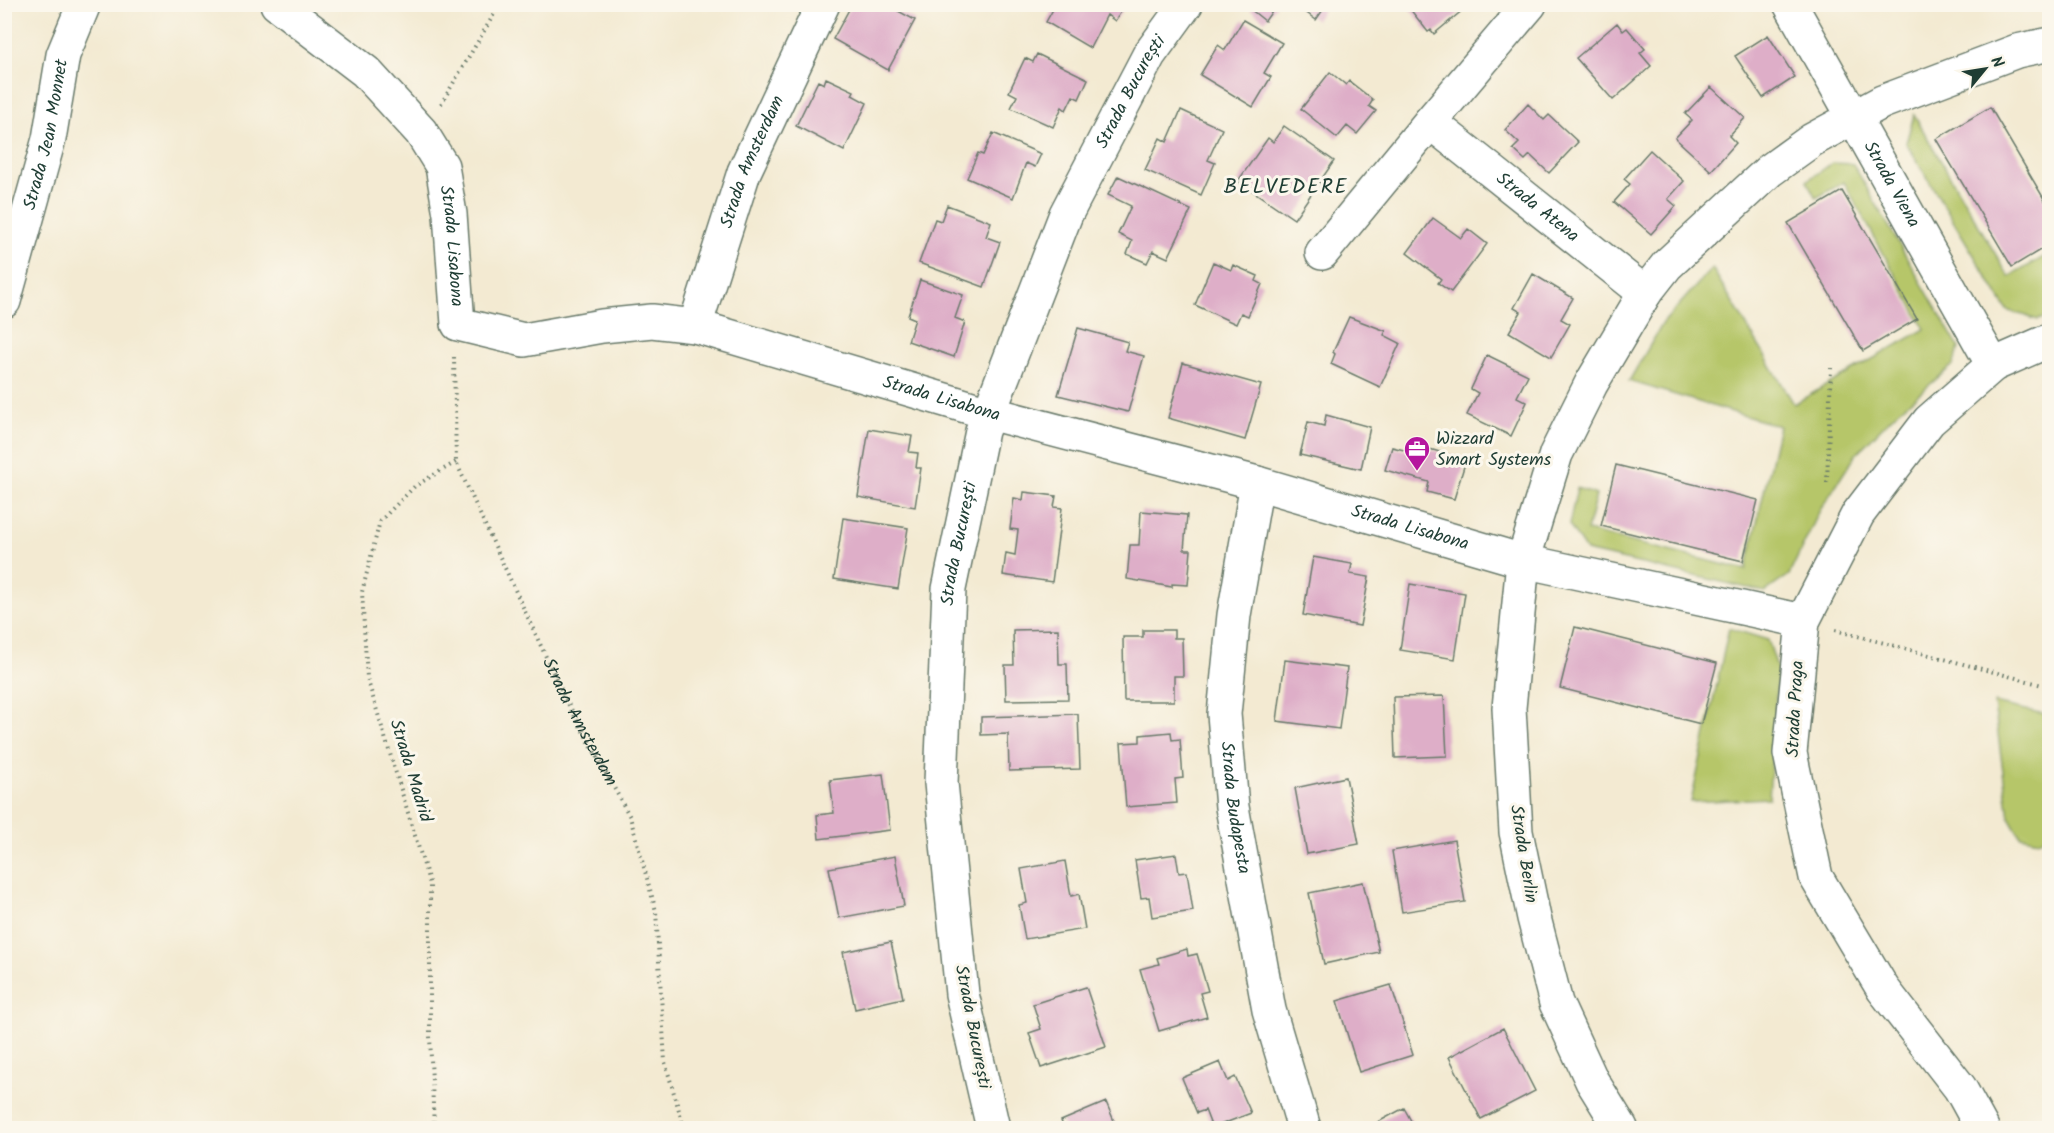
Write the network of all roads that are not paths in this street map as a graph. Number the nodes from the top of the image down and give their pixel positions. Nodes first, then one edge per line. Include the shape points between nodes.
1 (84, 4) edge
2 (277, 4) edge
3 (822, 4) edge
4 (1186, 4) edge
5 (1530, 4) edge
6 (1790, 4) edge
7 (2049, 44) edge
8 (1854, 117) junction
9 (1430, 122) junction
10 (1322, 254) dead end
11 (1645, 292) junction
12 (4, 301) edge
13 (694, 326) junction
14 (2049, 340) edge
15 (1993, 364) junction
16 (989, 413) junction
17 (1257, 483) junction
18 (1523, 561) junction
19 (1803, 621) junction
20 (993, 1128) edge
21 (1304, 1128) edge
22 (1621, 1128) edge
23 (1982, 1128) edge

1 - 12 street, Strada Jean Monnet via 63,55 49,139
2 - 13 street, Strada Lisabona via 366,72 422,132 442,166 450,214 458,324 524,340 652,321
3 - 13 street, Strada Amsterdam via 744,172
4 - 16 street, Strada București via 1149,55 1066,214
5 - 9 street
6 - 8 street, Strada Viena
7 - 8 street via 2017,51 1882,102
8 - 11 street, Strada Berlin via 1812,140 1769,171 1666,265
8 - 15 street, Strada Viena
9 - 10 street
9 - 11 street, Strada Atena
11 - 18 street, Strada Berlin via 1591,384 1556,454
13 - 16 street, Strada Lisabona
14 - 15 street, Strada Praga
15 - 19 street, Strada Praga via 1929,422 1858,514
16 - 17 street, Strada Lisabona
16 - 20 street, Strada București via 949,589 940,783 962,994
17 - 18 street, Strada Lisabona
17 - 21 street, Strada Budapesta via 1234,615 1224,714 1232,807 1269,1010
18 - 19 street, Strada Lisabona
18 - 22 street, Strada Berlin via 1509,708 1516,832 1556,1003 1592,1080
19 - 23 street, Strada Praga via 1790,753 1816,877 1883,989 1960,1088

